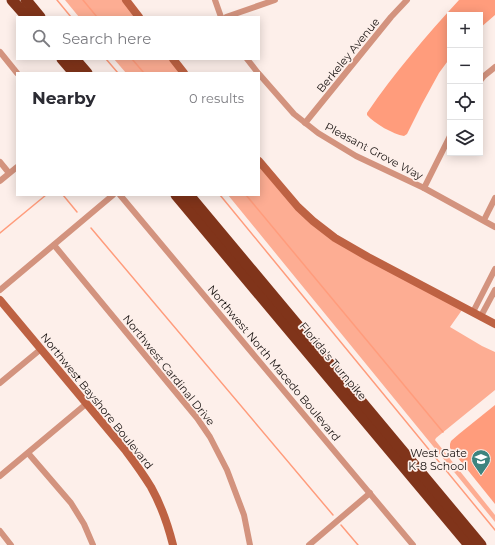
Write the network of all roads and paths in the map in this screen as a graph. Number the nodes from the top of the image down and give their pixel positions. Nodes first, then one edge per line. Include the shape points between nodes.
1 (12, 0) edge
2 (26, 0) edge
3 (126, 0) edge
4 (215, 0) edge
5 (275, 0) edge
6 (407, 0) edge
7 (26, 16) edge
8 (39, 16) edge
9 (138, 16) edge
10 (221, 16) edge
11 (229, 16) edge
12 (0, 52) edge
13 (63, 60) edge
14 (76, 60) edge
15 (174, 60) edge
16 (248, 60) edge
17 (495, 67) edge
18 (16, 72) edge
19 (73, 72) edge
20 (86, 72) edge
21 (183, 72) edge
22 (258, 72) edge
23 (260, 74) edge
24 (483, 77) edge
25 (305, 123) junction
26 (447, 142) edge
27 (0, 162) edge
28 (260, 162) edge
29 (16, 168) edge
30 (9, 173) junction
31 (0, 181) edge
32 (424, 188) junction
33 (112, 196) edge
34 (121, 196) edge
35 (177, 196) edge
36 (190, 196) edge
37 (495, 198) edge
38 (484, 220) junction
39 (495, 226) edge
40 (54, 245) junction
41 (495, 269) edge
42 (492, 282) edge
43 (0, 290) edge
44 (495, 290) edge
45 (0, 300) edge
46 (473, 312) junction
47 (481, 316) junction
48 (495, 324) edge
49 (41, 349) junction
50 (0, 383) edge
51 (86, 404) junction
52 (28, 453) junction
53 (0, 476) edge
54 (370, 493) junction
55 (0, 531) edge
56 (12, 545) edge
57 (93, 545) edge
58 (173, 545) edge
59 (250, 545) edge
60 (309, 545) edge
61 (413, 545) edge
62 (469, 545) edge
63 (481, 545) edge

1 - 7 highway
2 - 8 highway
3 - 9 street
4 - 10 street
5 - 11 street
6 - 25 street, Berkeley Avenue
12 - 18 street
13 - 19 highway
14 - 20 highway
15 - 21 street
16 - 22 street, Pleasant Grove Way
17 - 24 street
23 - 25 street, Pleasant Grove Way
25 - 32 street, Pleasant Grove Way via 350,152
26 - 32 street
27 - 30 street
28 - 46 street via 298,207 335,238
29 - 30 street
30 - 31 street
32 - 38 street, Pleasant Grove Way
33 - 40 street
34 - 54 street, Northwest North Macedo Boulevard
35 - 62 highway, Florida's Turnpike
36 - 63 highway, Florida's Turnpike
37 - 38 street
38 - 39 street, Pleasant Grove Way
40 - 43 street
40 - 59 street, Northwest Cardinal Drive via 210,437 227,470 244,515
41 - 42 street
42 - 46 street
44 - 47 street
45 - 49 street, Northwest Bayshore Boulevard
46 - 47 street
47 - 48 street
49 - 50 street
49 - 51 street, Northwest Bayshore Boulevard
51 - 52 street
51 - 58 street, Northwest Bayshore Boulevard via 126,451 152,488
52 - 53 street
52 - 57 street via 70,503 84,524
54 - 60 street
54 - 61 street, Northwest North Macedo Boulevard
55 - 56 street

